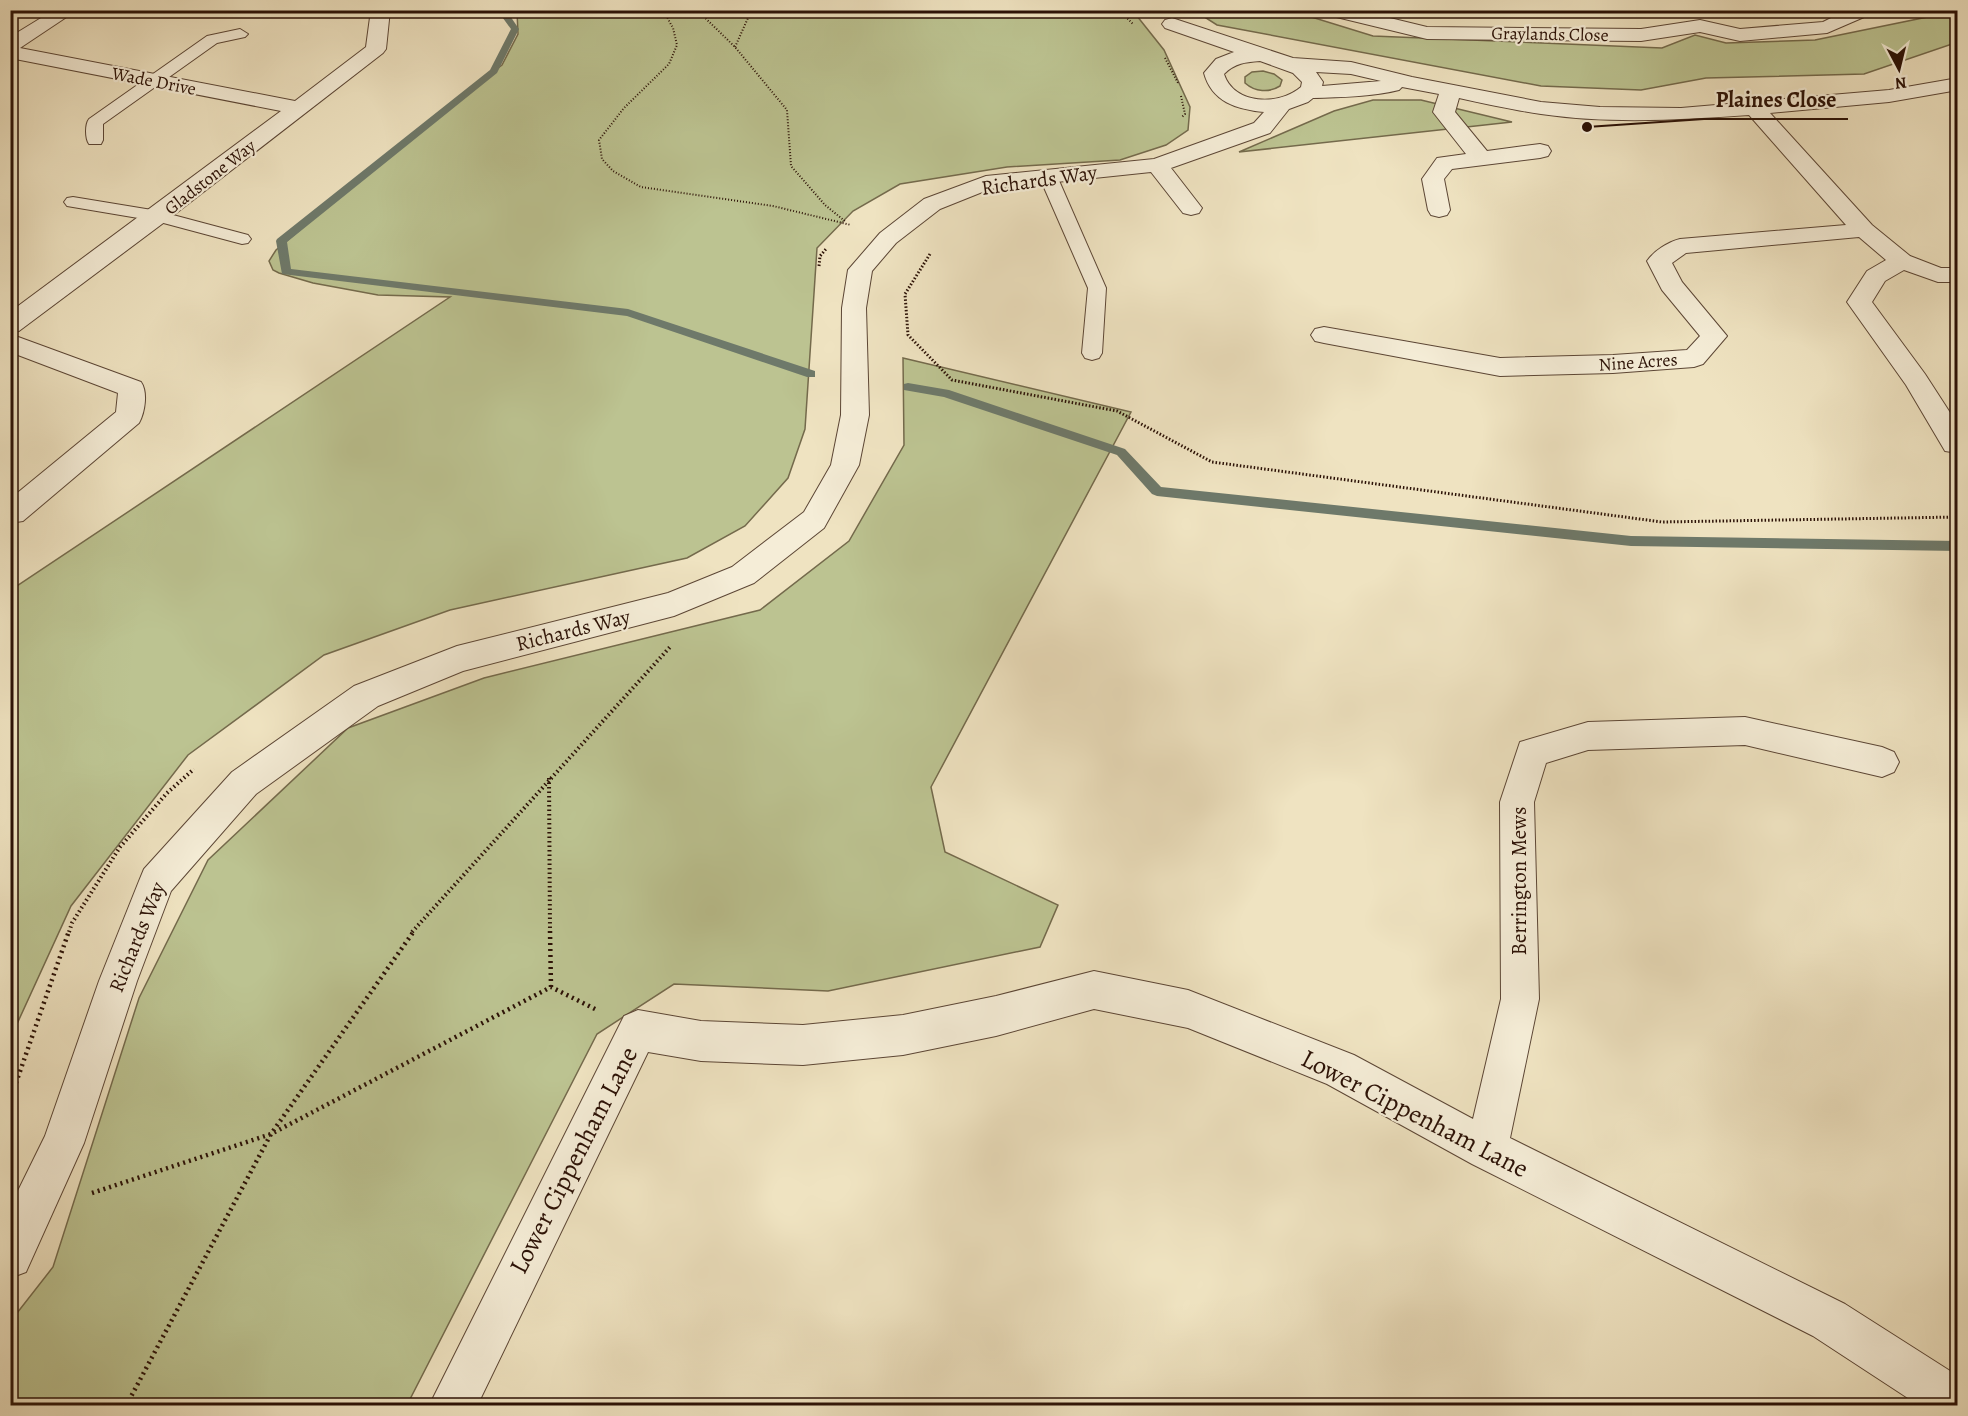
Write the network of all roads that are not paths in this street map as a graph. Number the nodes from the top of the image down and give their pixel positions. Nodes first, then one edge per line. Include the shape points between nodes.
1 (68, 10) edge
2 (381, 10) edge
3 (1331, 10) edge
4 (1686, 10) edge
5 (1864, 10) edge
6 (1166, 17) edge
7 (1700, 26) junction
8 (240, 34) dead end
9 (10, 46) edge
10 (10, 52) edge
11 (1260, 55) junction
12 (1294, 64) junction
13 (1205, 66) junction
14 (152, 81) junction
15 (1412, 83) junction
16 (1958, 84) edge
17 (1451, 90) junction
18 (1308, 92) junction
19 (1282, 104) junction
20 (297, 108) junction
21 (1754, 108) junction
22 (1210, 129) junction
23 (95, 140) dead end
24 (1540, 151) dead end
25 (1481, 158) junction
26 (1157, 165) junction
27 (1048, 176) junction
28 (73, 202) dead end
29 (1191, 208) dead end
30 (1439, 210) dead end
31 (158, 216) junction
32 (1864, 230) junction
33 (242, 239) dead end
34 (1902, 261) junction
35 (1958, 275) edge
36 (10, 325) edge
37 (1324, 335) dead end
38 (10, 342) edge
39 (1092, 353) dead end
40 (1955, 444) dead end
41 (13, 513) dead end
42 (1882, 762) dead end
43 (1487, 1149) junction
44 (10, 1256) edge
45 (1958, 1403) edge
46 (452, 1406) edge

1 - 9 street
2 - 20 street, Gladstone Way via 376,49
3 - 7 street, Graylands Close via 1427,33 1641,35
4 - 7 street
5 - 7 street via 1827,27 1740,35
6 - 11 street
6 - 13 street
8 - 14 lane via 212,39
10 - 14 street, Wade Drive
11 - 12 street
11 - 13 street
12 - 15 street via 1351,68
12 - 18 street via 1308,74
13 - 19 street via 1227,94 1247,103
13 - 22 street
14 - 20 street, Wade Drive
14 - 23 lane via 95,122
15 - 17 street
15 - 18 street via 1358,91
16 - 21 street via 1889,96
17 - 21 street via 1541,108 1600,113 1681,114
17 - 25 street via 1444,112
18 - 19 street
19 - 22 street, Richards Way via 1262,128
20 - 31 street, Gladstone Way
21 - 32 street
22 - 26 street, Richards Way
24 - 25 street
25 - 30 street via 1445,163 1434,179
26 - 27 street, Richards Way
26 - 29 street
27 - 39 lane via 1097,288
27 - 44 street, Richards Way via 986,183 932,204 888,238 860,270 854,308 855,415 845,465 814,520 743,575 674,604 457,659 366,696 244,783 156,881 63,1143
28 - 31 lane
31 - 33 lane
31 - 36 street, Gladstone Way
32 - 34 street
32 - 37 street, Nine Acres via 1680,246 1659,261 1671,285 1714,336 1694,358 1500,367
34 - 35 street via 1938,275
34 - 40 street via 1876,276 1859,302 1916,380
38 - 41 street via 132,388 129,416
42 - 43 street, Berrington Mews via 1745,731 1588,736 1532,752 1517,802 1520,999
43 - 45 street, Lower Cippenham Lane via 1829,1320
43 - 46 street, Lower Cippenham Lane via 1340,1069 1188,1010 1094,990 903,1035 803,1045 701,1041 638,1030

